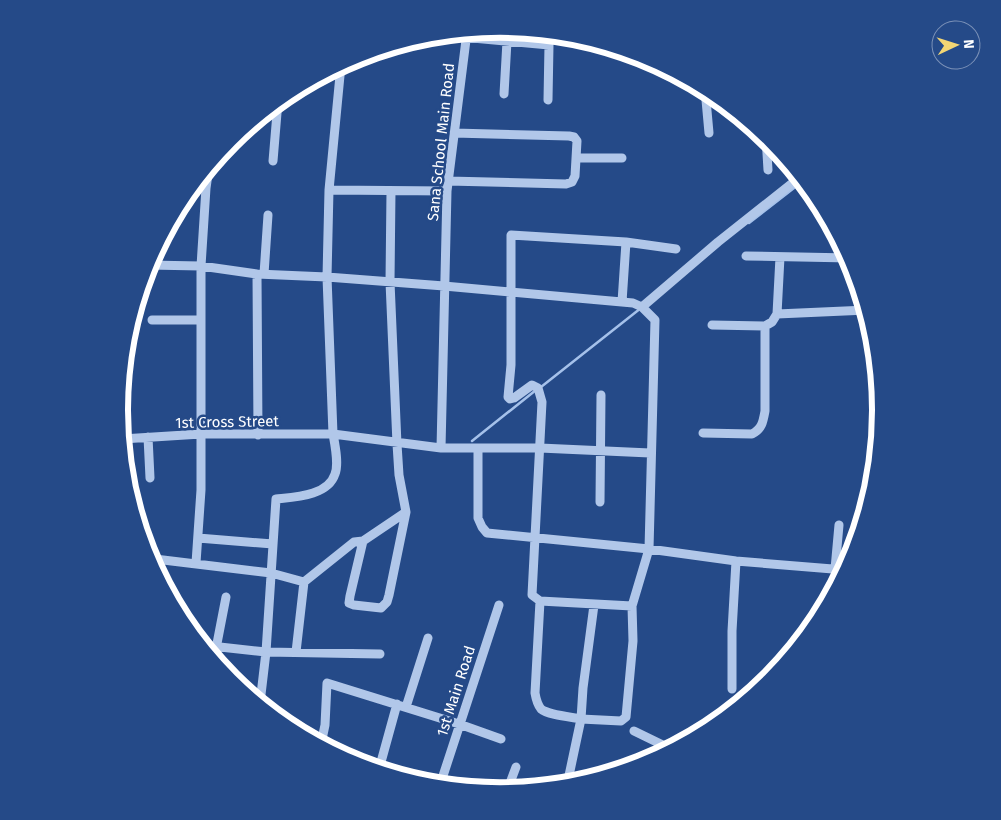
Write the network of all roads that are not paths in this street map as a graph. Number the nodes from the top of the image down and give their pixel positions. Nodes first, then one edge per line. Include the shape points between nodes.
1 (490, 38) edge
2 (466, 39) edge
3 (507, 41) junction
4 (340, 74) edge
5 (504, 94) dead end
6 (706, 99) edge
7 (548, 100) dead end
8 (277, 112) edge
9 (454, 133) junction
10 (709, 133) dead end
11 (767, 150) edge
12 (576, 158) junction
13 (622, 158) dead end
14 (273, 161) dead end
15 (768, 170) dead end
16 (207, 180) edge
17 (448, 181) junction
18 (795, 181) edge
19 (202, 187) edge
20 (206, 188) junction
21 (329, 190) junction
22 (391, 190) junction
23 (447, 192) junction
24 (268, 215) dead end
25 (626, 242) junction
26 (676, 249) dead end
27 (746, 256) dead end
28 (780, 257) junction
29 (841, 258) edge
30 (157, 265) edge
31 (201, 266) junction
32 (260, 274) junction
33 (327, 277) junction
34 (390, 282) junction
35 (444, 286) junction
36 (511, 292) junction
37 (622, 302) junction
38 (642, 307) junction
39 (859, 310) edge
40 (777, 314) junction
41 (152, 320) dead end
42 (201, 320) junction
43 (712, 325) dead end
44 (765, 326) junction
45 (601, 395) dead end
46 (703, 432) dead end
47 (201, 434) junction
48 (333, 434) junction
49 (258, 436) junction
50 (148, 437) junction
51 (129, 438) edge
52 (398, 444) junction
53 (441, 448) junction
54 (478, 448) junction
55 (540, 448) junction
56 (600, 452) junction
57 (650, 453) junction
58 (150, 478) dead end
59 (600, 502) dead end
60 (406, 512) junction
61 (839, 524) dead end
62 (198, 538) junction
63 (535, 538) junction
64 (363, 541) junction
65 (273, 544) junction
66 (649, 549) junction
67 (159, 559) edge
68 (736, 561) junction
69 (196, 563) junction
70 (835, 569) joint
71 (271, 573) junction
72 (304, 582) junction
73 (226, 597) dead end
74 (540, 601) junction
75 (594, 604) junction
76 (499, 605) dead end
77 (632, 606) junction
78 (428, 638) dead end
79 (212, 646) edge
80 (216, 647) junction
81 (215, 650) edge
82 (266, 652) junction
83 (296, 652) junction
84 (380, 654) dead end
85 (732, 689) dead end
86 (261, 695) edge
87 (397, 704) junction
88 (406, 708) junction
89 (581, 719) junction
90 (459, 724) junction
91 (634, 731) dead end
92 (322, 737) edge
93 (501, 739) dead end
94 (660, 744) joint
95 (659, 747) edge
96 (381, 762) dead end
97 (516, 767) dead end
98 (569, 776) edge
99 (442, 777) edge
100 (510, 782) edge

1 - 3 street
2 - 9 street, Sana School Main Road
3 - 5 street
3 - 7 street via 548,45
4 - 21 street
6 - 10 street
8 - 14 street
9 - 12 street via 574,137 577,141
9 - 17 street, Sana School Main Road
11 - 15 street
12 - 13 street
12 - 17 street via 575,176 566,184
16 - 20 street
17 - 23 street, Sana School Main Road
18 - 38 street
19 - 20 street
20 - 31 street
21 - 22 street
21 - 33 street
22 - 23 street
22 - 34 street
23 - 35 street, Sana School Main Road
24 - 32 street
25 - 26 street
25 - 36 street via 511,234
25 - 37 street
27 - 28 street
28 - 29 street
28 - 40 street
30 - 31 street
31 - 32 street
31 - 42 street
32 - 33 street
32 - 49 street
33 - 34 street
33 - 48 street
34 - 35 street
34 - 52 street
35 - 36 street
35 - 53 street
36 - 37 street
36 - 55 street via 508,397 514,398 532,384 538,388 542,402
37 - 38 street
38 - 57 street via 655,320
39 - 40 street
40 - 44 street
41 - 42 street
42 - 47 street
43 - 44 street
44 - 46 street via 763,424 752,434
45 - 56 street
47 - 49 street, 1st Cross Street
47 - 50 street, 1st Cross Street
47 - 62 street
48 - 49 street, 1st Cross Street
48 - 52 street, 1st Cross Street
48 - 65 street via 335,474 318,492 276,499
50 - 51 street, 1st Cross Street
50 - 58 street
52 - 53 street, 1st Cross Street
52 - 60 street via 399,475
53 - 54 street, 1st Cross Street
54 - 55 street, 1st Cross Street
54 - 63 street via 478,518 482,527 487,533
55 - 56 street, 1st Cross Street
55 - 63 street
56 - 57 street, 1st Cross Street
56 - 59 street
57 - 66 street
60 - 64 street
60 - 64 street via 389,596 381,608 350,603
61 - 70 street
62 - 65 street
62 - 69 street
63 - 66 street
63 - 74 street via 532,595
64 - 72 street via 354,542
65 - 71 street
66 - 68 street
66 - 77 street
67 - 69 street
68 - 70 street
68 - 85 street
69 - 71 street
71 - 72 street
71 - 82 street
72 - 83 street
73 - 80 street
74 - 75 street
74 - 89 street via 537,702 547,712
75 - 77 street
75 - 89 street
76 - 90 street, 1st Main Road
77 - 89 street via 633,640 626,717 621,721
78 - 88 street
79 - 80 street
80 - 81 street
80 - 82 street
82 - 83 street
82 - 86 street
83 - 84 street
87 - 88 street
87 - 92 street via 327,682
87 - 96 street
88 - 90 street
89 - 98 street
90 - 93 street
90 - 99 street, 1st Main Road
91 - 94 street
94 - 95 street
97 - 100 street

